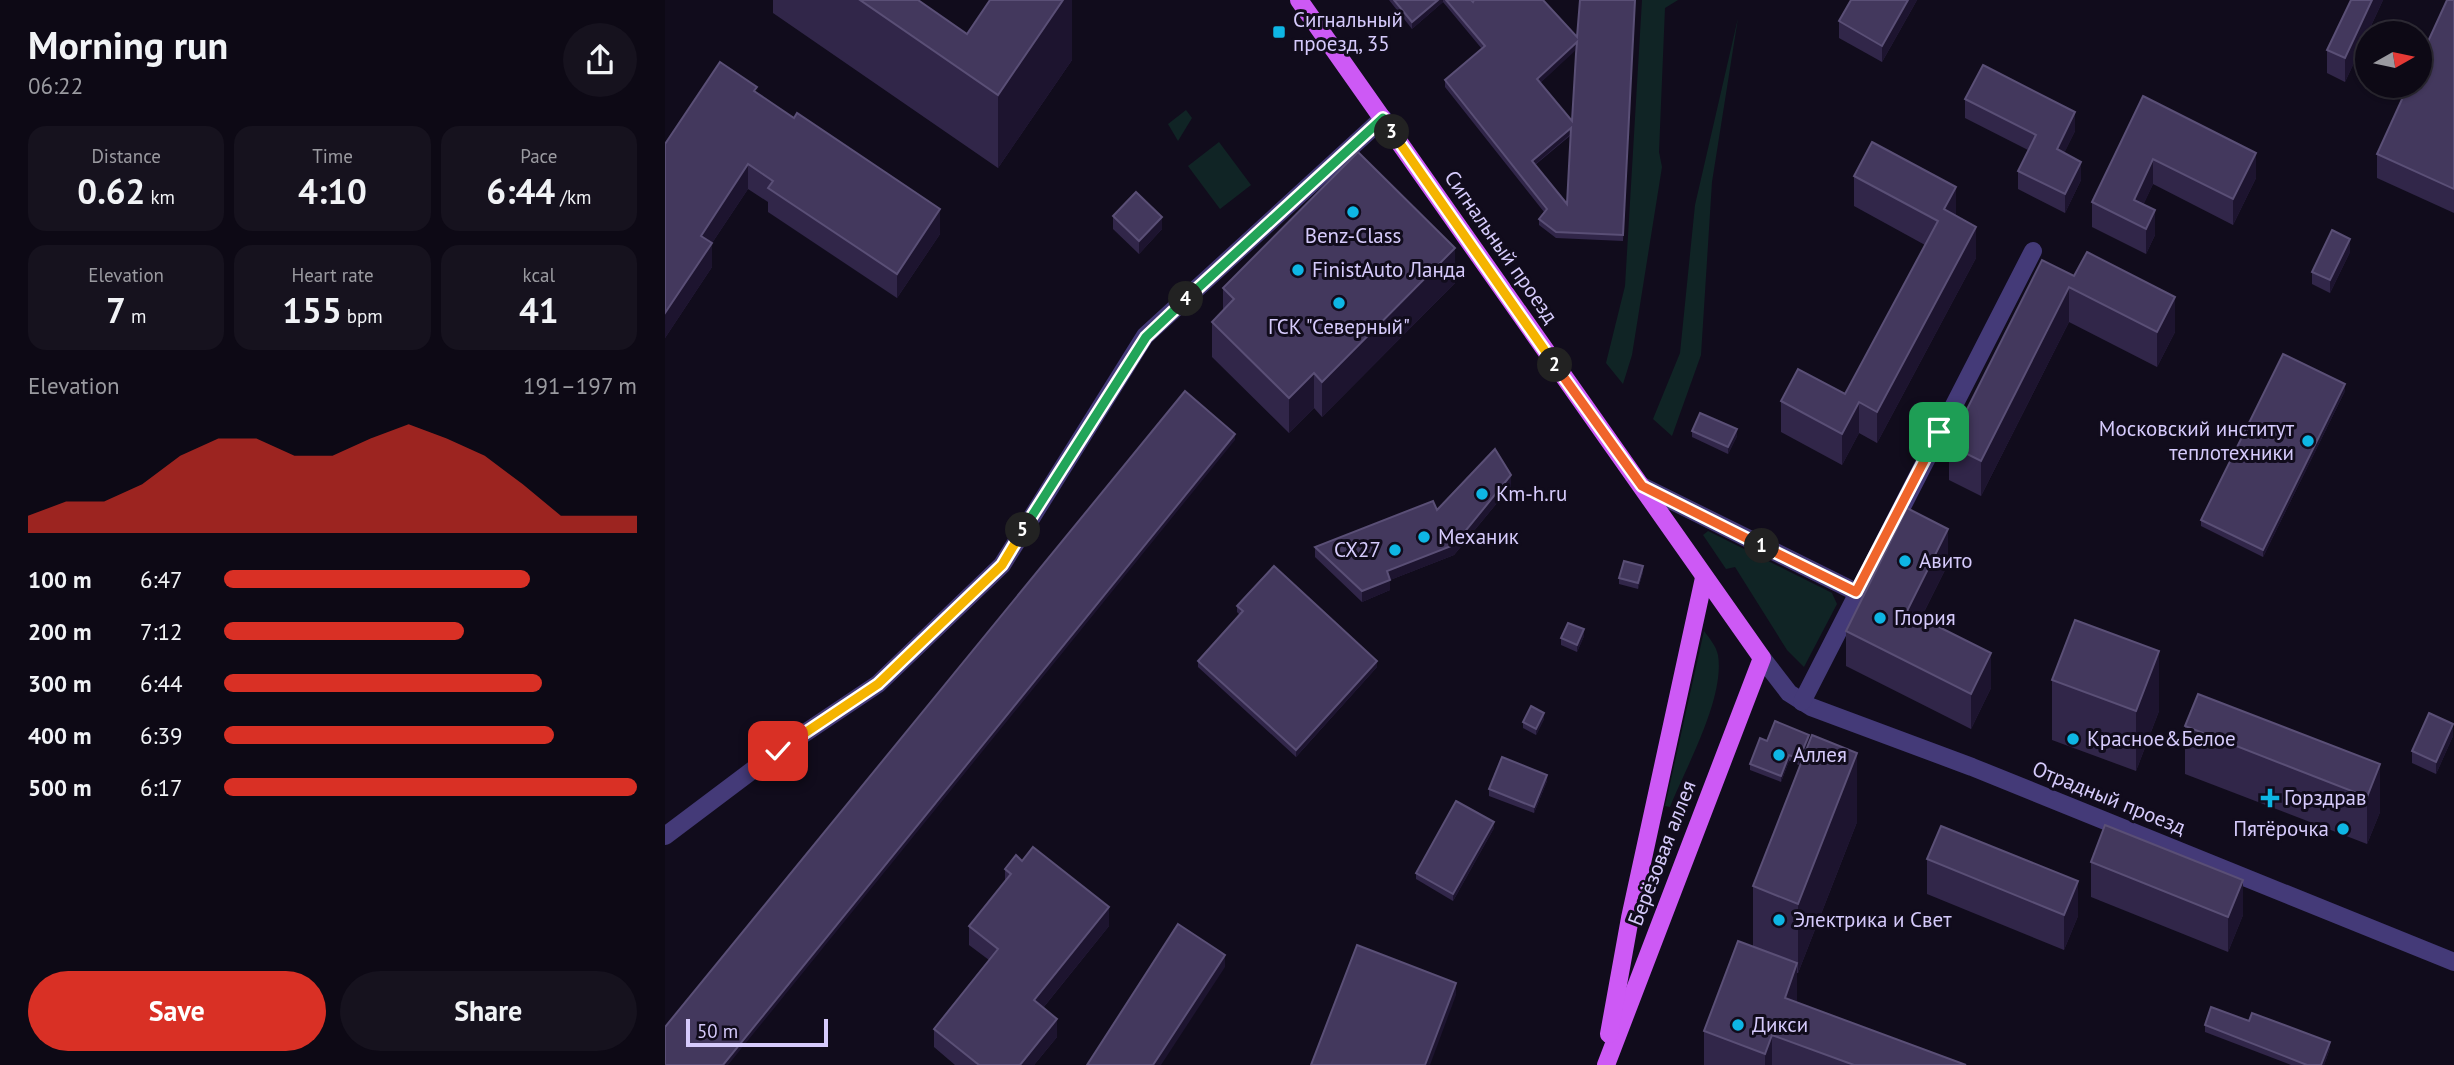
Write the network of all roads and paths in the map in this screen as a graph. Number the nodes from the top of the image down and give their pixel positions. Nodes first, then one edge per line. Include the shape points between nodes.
1 (1299, 0) edge
2 (1383, 118) junction
3 (2033, 251) dead end
4 (1642, 486) junction
5 (1704, 578) junction
6 (1856, 592) junction
7 (1762, 658) junction
8 (1802, 702) junction
9 (665, 836) edge
10 (2454, 962) edge
11 (1604, 1065) edge

1 - 2 main road, Сигнальный проезд
2 - 4 main road, Сигнальный проезд
2 - 9 street via 1146,337 1002,565 878,684 778,751
3 - 6 street
4 - 5 main road, Сигнальный проезд
4 - 6 street
5 - 7 main road, Сигнальный проезд
5 - 11 main road via 1630,918
6 - 8 street
7 - 8 street, Отрадный проезд via 1789,693
7 - 11 main road, Берёзовая аллея
8 - 10 street, Отрадный проезд

